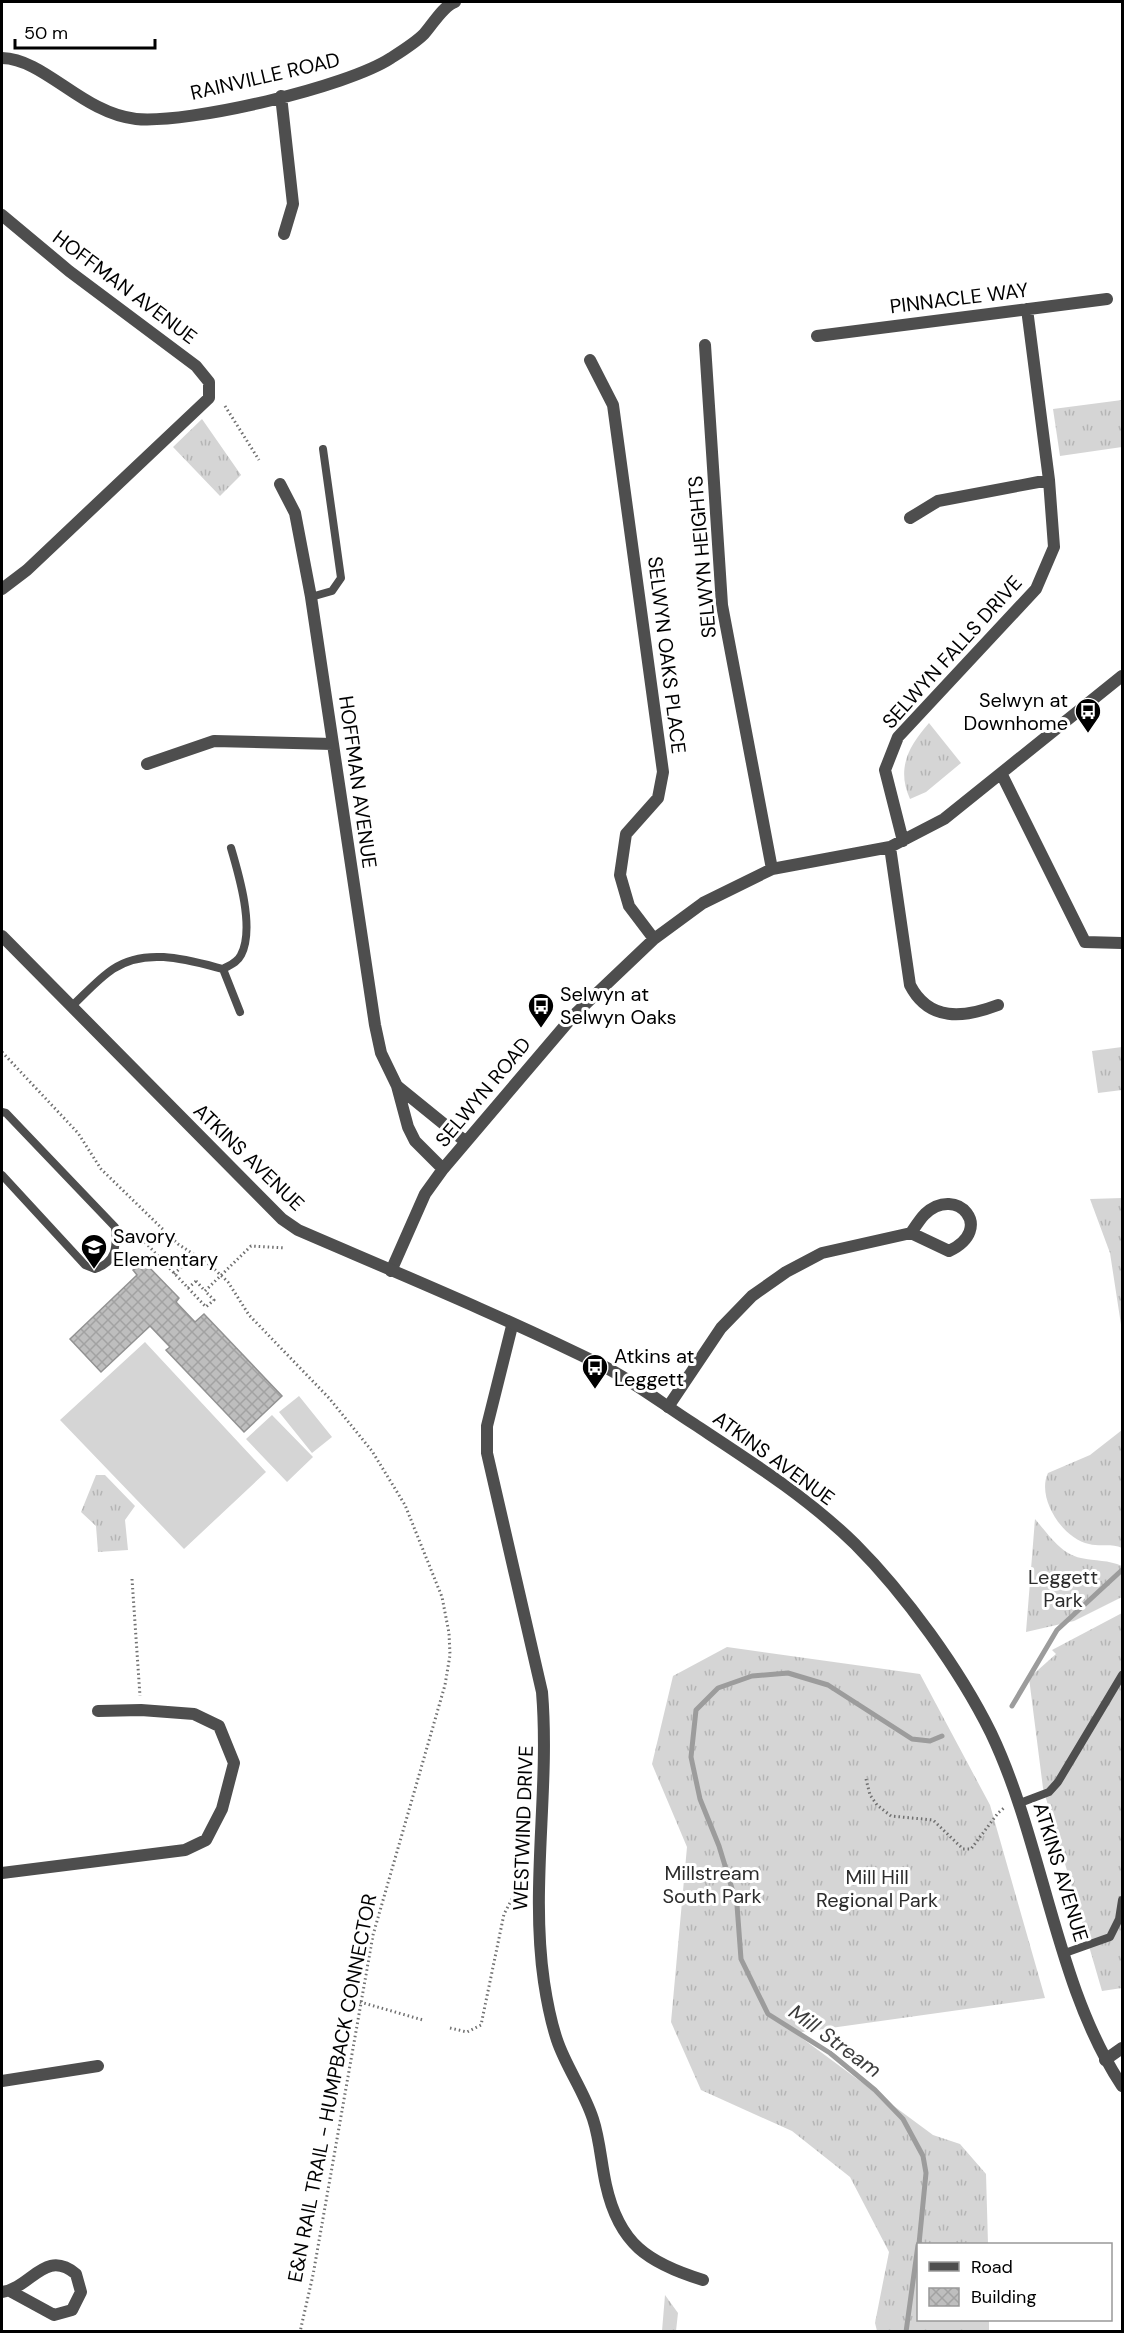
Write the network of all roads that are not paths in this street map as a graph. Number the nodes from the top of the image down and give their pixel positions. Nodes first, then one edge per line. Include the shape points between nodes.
1 (452, 2) edge
2 (2, 58) edge
3 (281, 96) junction
4 (2, 215) edge
5 (284, 234) dead end
6 (1107, 299) dead end
7 (1027, 309) junction
8 (816, 336) dead end
9 (705, 345) dead end
10 (590, 360) dead end
11 (323, 448) dead end
12 (1049, 480) junction
13 (280, 484) dead end
14 (910, 518) dead end
15 (2, 589) edge
16 (311, 597) junction
17 (1122, 676) edge
18 (333, 744) junction
19 (147, 764) dead end
20 (1001, 773) junction
21 (903, 841) junction
22 (890, 847) junction
23 (231, 848) dead end
24 (772, 869) junction
25 (2, 936) edge
26 (654, 939) junction
27 (1122, 943) edge
28 (223, 969) junction
29 (998, 1005) dead end
30 (71, 1007) junction
31 (240, 1012) dead end
32 (397, 1086) junction
33 (2, 1112) edge
34 (466, 1142) junction
35 (443, 1169) junction
36 (2, 1175) edge
37 (911, 1233) junction
38 (391, 1270) junction
39 (512, 1326) junction
40 (668, 1407) junction
41 (1122, 1675) edge
42 (98, 1711) dead end
43 (1020, 1803) junction
44 (2, 1873) edge
45 (1122, 1900) edge
46 (1065, 1953) junction
47 (1122, 2049) edge
48 (1105, 2060) junction
49 (99, 2066) dead end
50 (2, 2081) edge
51 (1122, 2086) edge
52 (703, 2280) dead end
53 (6, 2292) edge

1 - 3 street, RAINVILLE ROAD via 422,35 389,60 336,82
2 - 3 street, RAINVILLE ROAD via 30,66 91,105 114,115 139,119 227,110
3 - 5 street via 293,204
4 - 15 street, HOFFMAN AVENUE via 69,271 196,366 209,382 209,398
6 - 7 street, PINNACLE WAY
7 - 8 street, PINNACLE WAY
7 - 12 street, SELWYN FALLS DRIVE
9 - 24 street, SELWYN HEIGHTS via 722,605
10 - 26 street, SELWYN OAKS PLACE via 613,405 663,772 658,798 626,834 620,875 629,906
11 - 16 lane via 341,578 332,591
12 - 14 street via 938,501
12 - 21 street, SELWYN FALLS DRIVE via 1054,547 1036,589 898,737 885,770
13 - 16 street, HOFFMAN AVENUE via 295,513
16 - 18 street, HOFFMAN AVENUE
17 - 20 street, SELWYN ROAD
18 - 19 street via 214,741
18 - 32 street, HOFFMAN AVENUE via 375,1025 381,1053
20 - 21 street, SELWYN ROAD via 944,819
20 - 27 street via 1085,942
21 - 22 street, SELWYN ROAD
22 - 24 street, SELWYN ROAD
22 - 29 street via 910,986 917,998 927,1007 960,1015
23 - 28 lane via 241,881 246,937 235,964
24 - 26 street, SELWYN ROAD via 703,903
25 - 30 street, ATKINS AVENUE
26 - 34 street, SELWYN ROAD via 574,1015
28 - 30 lane via 158,956 136,959 114,969
28 - 31 lane
30 - 38 street, ATKINS AVENUE via 282,1219 298,1230
32 - 34 street, HOFFMAN AVENUE
32 - 35 street, HOFFMAN AVENUE via 415,1141
33 - 36 lane via 115,1227 117,1242 107,1265 95,1269 86,1265
34 - 35 street, SELWYN ROAD
35 - 38 street, SELWYN ROAD via 425,1194
37 - 37 street via 949,1251 970,1234 972,1220 953,1203 940,1204 925,1214
37 - 40 street via 822,1252 752,1296 721,1328
38 - 39 street, ATKINS AVENUE
39 - 40 street, ATKINS AVENUE via 606,1368
39 - 52 street, WESTWIND DRIVE via 487,1426 487,1453 542,1692 545,1730 538,1877 549,2012 557,2041 592,2118 614,2216 634,2247 672,2270
40 - 43 street, ATKINS AVENUE via 801,1497 856,1545 946,1656 990,1732
41 - 43 lane via 1058,1782 1049,1792
42 - 44 street via 194,1714 219,1726 234,1763 222,1809 206,1840 185,1850
43 - 46 street, ATKINS AVENUE
45 - 46 lane via 1119,1919 1110,1937
46 - 48 street, ATKINS AVENUE
47 - 48 street
48 - 51 street, ATKINS AVENUE
49 - 50 street
53 - 53 street via 54,2315 72,2310 81,2292 76,2274 59,2264 49,2265

